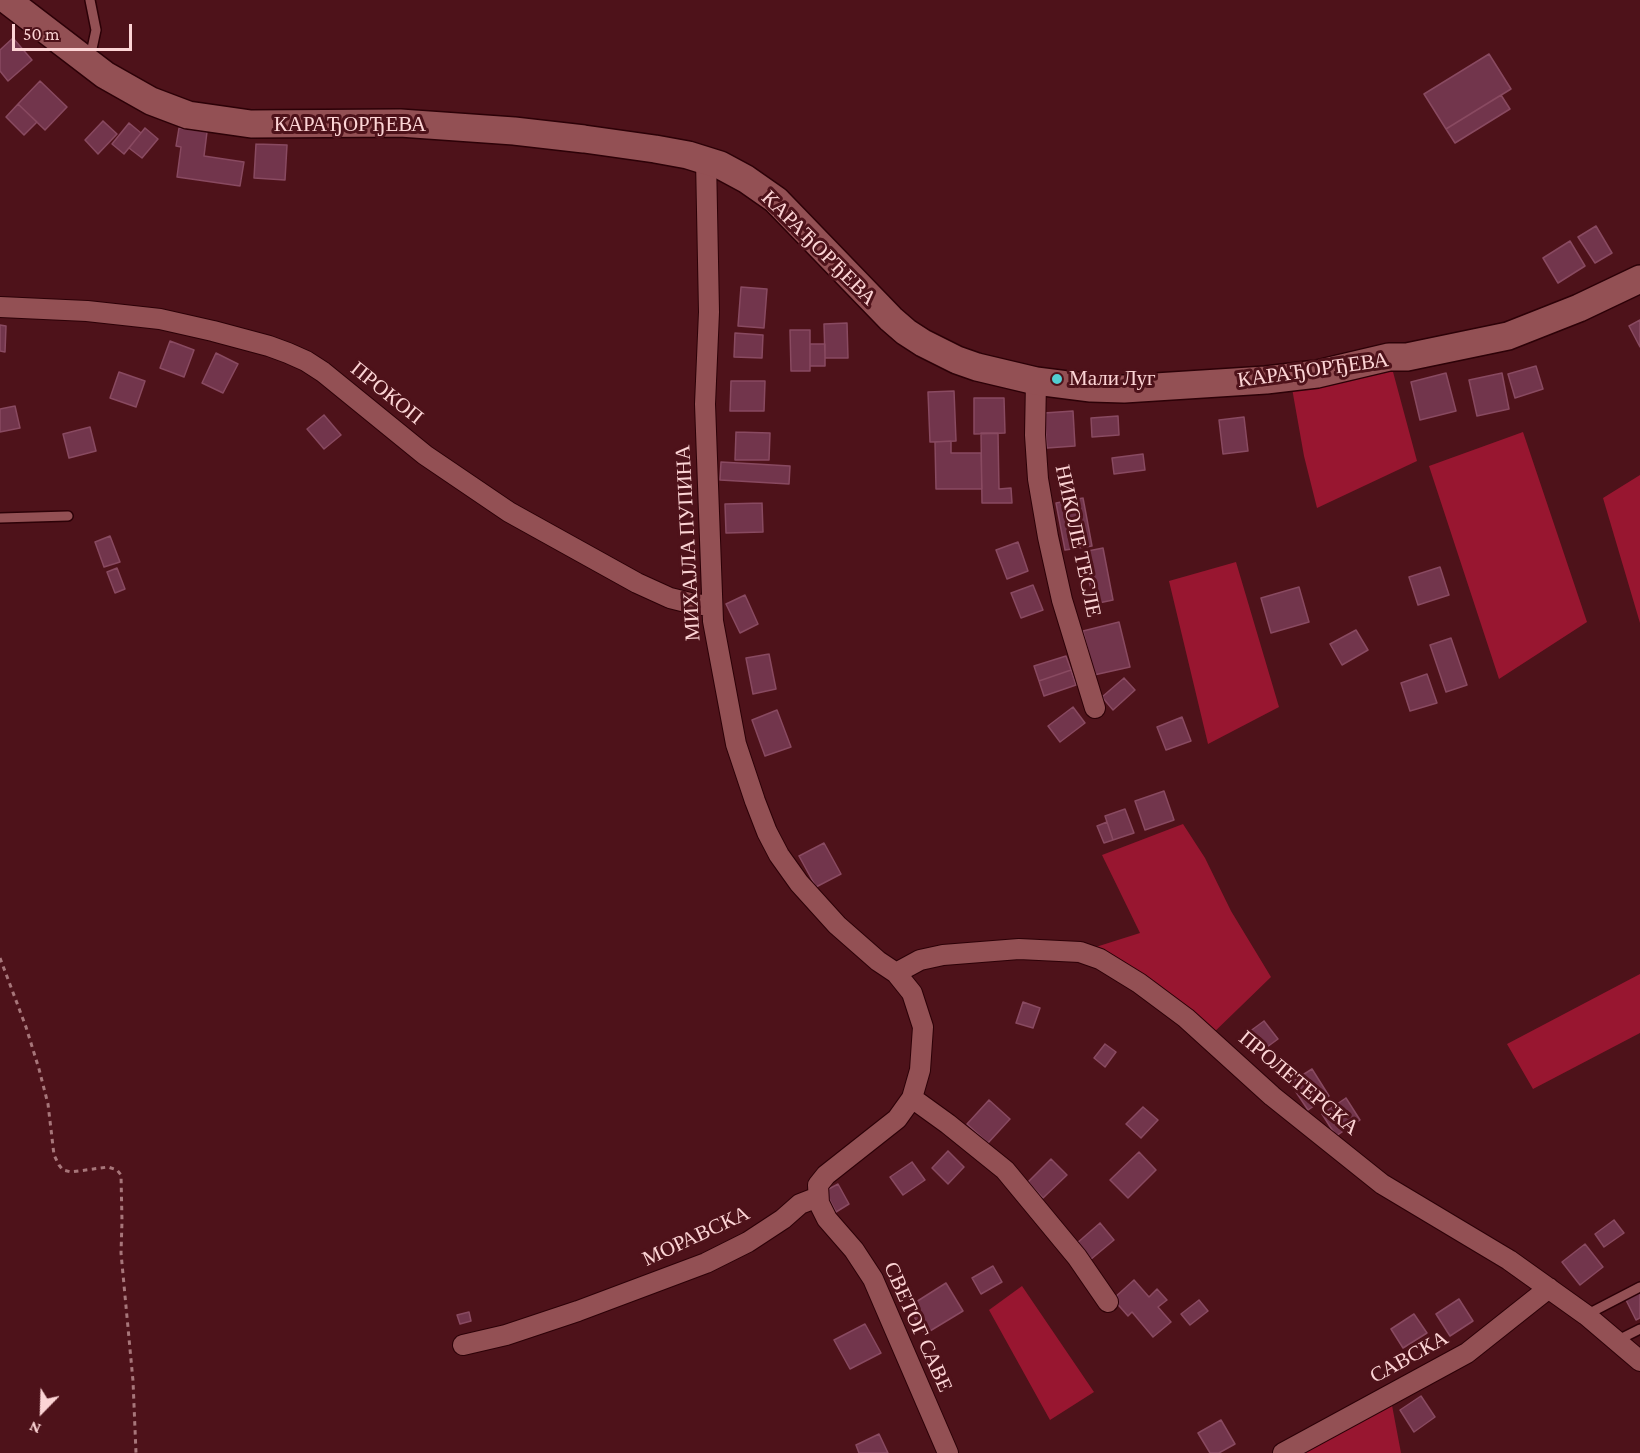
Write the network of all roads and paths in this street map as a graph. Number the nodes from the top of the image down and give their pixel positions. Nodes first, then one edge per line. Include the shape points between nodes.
1 (7, 0) edge
2 (90, 0) edge
3 (88, 63) junction
4 (706, 159) junction
5 (1640, 279) edge
6 (0, 307) edge
7 (1036, 381) junction
8 (68, 516) dead end
9 (0, 518) edge
10 (712, 606) junction
11 (1095, 708) dead end
12 (0, 958) edge
13 (896, 973) junction
14 (912, 1098) junction
15 (818, 1197) junction
16 (1640, 1287) edge
17 (1549, 1288) junction
18 (1108, 1302) dead end
19 (1586, 1315) junction
20 (1640, 1329) edge
21 (1618, 1340) junction
22 (463, 1345) dead end
23 (1640, 1361) edge
24 (136, 1453) edge
25 (948, 1453) edge
26 (1283, 1453) edge

1 - 3 street, КАРАЂОРЂЕВА
2 - 3 lane via 96,30
3 - 4 street, КАРАЂОРЂЕВА via 151,101 204,118 261,124 366,122 456,126 584,139
4 - 7 street, КАРАЂОРЂЕВА via 776,200 906,332 957,360
4 - 10 street, МИХАЈЛА ПУПИНА via 709,312 705,404
5 - 7 street, КАРАЂОРЂЕВА via 1508,336 1317,374 1124,389
6 - 10 street, ПРОКОП via 87,310 160,319 288,353 323,372 426,456 509,512 637,583 670,598
7 - 11 street, НИКОЛЕ ТЕСЛЕ via 1038,479 1048,537 1062,600
8 - 9 lane
10 - 13 street, МИХАЈЛА ПУПИНА via 736,744 767,832 799,883 837,926
12 - 24 path via 39,1069 59,1165 71,1172 108,1167 121,1175 121,1252
13 - 14 street via 912,993 923,1027 920,1070
13 - 17 street, ПРОЛЕТЕРСКА via 920,960 943,955 1008,950 1080,952 1100,959 1186,1018 1272,1096 1382,1184 1475,1238
14 - 15 street via 897,1119 834,1168 818,1185
14 - 18 street via 1005,1170 1077,1257
15 - 22 street, МОРАВСКА via 800,1204 748,1242 706,1263 578,1311
15 - 25 street, СВЕТОГ САВЕ via 820,1209 873,1279
16 - 19 lane
17 - 19 street, ПРОЛЕТЕРСКА
17 - 26 street, САВСКА via 1467,1353
19 - 21 street, ПРОЛЕТЕРСКА
20 - 21 lane
21 - 23 street, ПРОЛЕТЕРСКА

